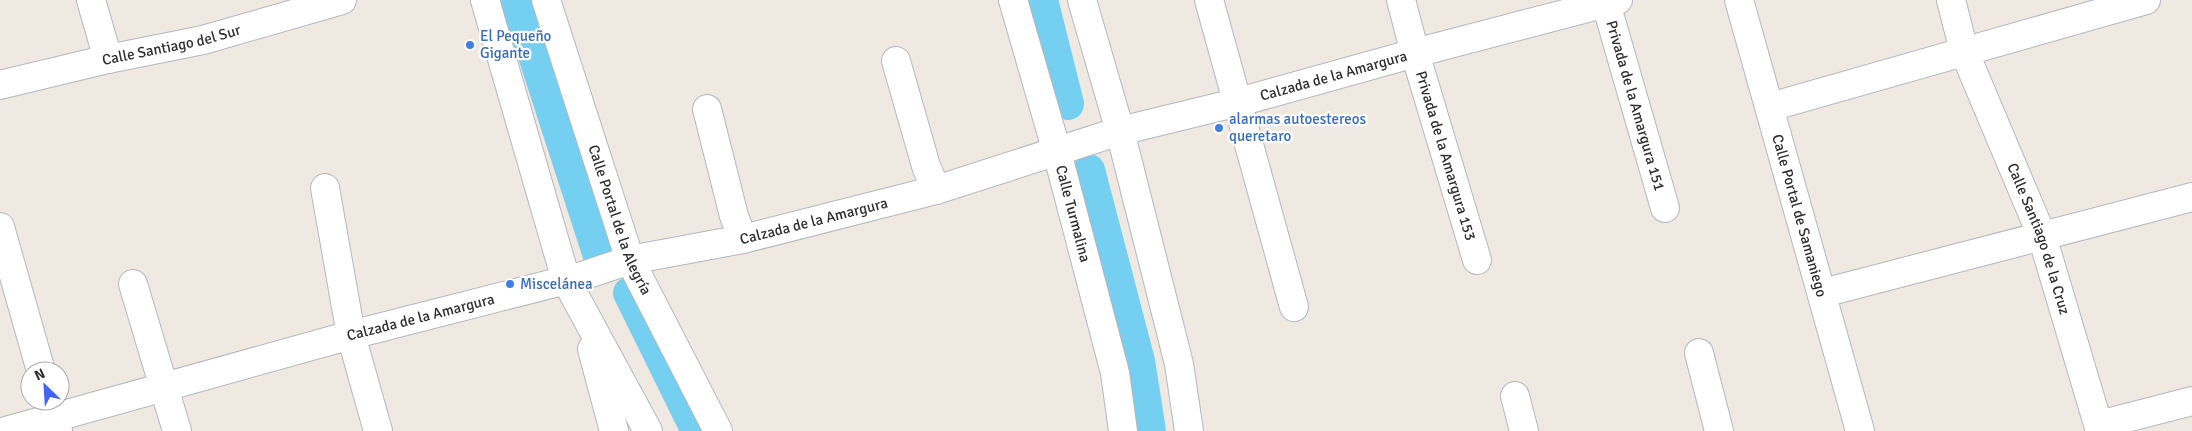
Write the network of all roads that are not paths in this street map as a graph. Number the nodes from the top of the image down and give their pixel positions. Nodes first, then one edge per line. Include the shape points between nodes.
1 (91, 0) edge
2 (342, 0) edge
3 (485, 0) edge
4 (546, 0) edge
5 (1013, 0) edge
6 (1082, 0) edge
7 (1210, 0) edge
8 (1401, 0) edge
9 (1739, 0) edge
10 (1950, 0) edge
11 (2146, 0) edge
12 (1610, 1) edge
13 (301, 6) edge
14 (1964, 51) junction
15 (1415, 53) junction
16 (108, 59) junction
17 (896, 61) dead end
18 (0, 85) edge
19 (1239, 102) junction
20 (1770, 106) junction
21 (707, 109) dead end
22 (1120, 131) junction
23 (1057, 152) junction
24 (325, 188) dead end
25 (936, 190) junction
26 (2192, 197) edge
27 (1665, 208) dead end
28 (0, 227) edge
29 (2042, 236) junction
30 (743, 239) junction
31 (630, 260) junction
32 (1477, 260) dead end
33 (566, 280) junction
34 (133, 284) dead end
35 (1823, 293) junction
36 (580, 304) junction
37 (1294, 307) dead end
38 (351, 335) junction
39 (1699, 353) dead end
40 (38, 361) edge
41 (165, 387) junction
42 (1515, 396) dead end
43 (2192, 402) edge
44 (54, 417) edge
45 (2099, 428) edge
46 (6, 431) edge
47 (177, 431) edge
48 (378, 431) edge
49 (614, 431) edge
50 (648, 431) edge
51 (718, 431) edge
52 (1123, 431) edge
53 (1188, 431) edge
54 (1524, 431) edge
55 (1719, 431) edge
56 (1860, 431) edge

1 - 16 street
2 - 13 street, Calle Santiago del Sur
3 - 33 street
4 - 31 street, Calle Portal de la Alegría
5 - 23 street, Calle Turmalina
6 - 22 street
7 - 19 street
8 - 15 street, Privada de la Amargura 153
9 - 20 street, Calle Portal de Samaniego
10 - 14 street, Calle Santiago de la Cruz
11 - 14 street
12 - 15 street, Calzada de la Amargura
12 - 27 street, Privada de la Amargura 151
13 - 16 street, Calle Santiago del Sur via 202,40
14 - 20 street
14 - 29 street, Calle Santiago de la Cruz
15 - 19 street, Calzada de la Amargura
15 - 32 street, Privada de la Amargura 153
16 - 18 street, Calle Santiago del Sur
17 - 25 street
19 - 22 street, Calzada de la Amargura
19 - 37 street
20 - 35 street, Calle Portal de Samaniego
21 - 30 street via 734,216
22 - 23 street, Calzada de la Amargura
22 - 53 street via 1179,364
23 - 25 street, Calzada de la Amargura
23 - 52 street, Calle Turmalina via 1115,373
24 - 38 street
25 - 30 street, Calzada de la Amargura
26 - 29 street
28 - 40 street
29 - 35 street
29 - 45 street, Calle Santiago de la Cruz
30 - 31 street, Calzada de la Amargura
31 - 33 street, Calzada de la Amargura
31 - 51 street, Calle Portal de la Alegría
33 - 36 street
33 - 38 street, Calzada de la Amargura
34 - 41 street
35 - 56 street, Calle Portal de Samaniego
36 - 49 street
36 - 50 street
38 - 41 street, Calzada de la Amargura
38 - 48 street
39 - 55 street
41 - 44 street, Calzada de la Amargura
41 - 47 street
42 - 54 street
43 - 45 street
44 - 46 street, Calzada de la Amargura

